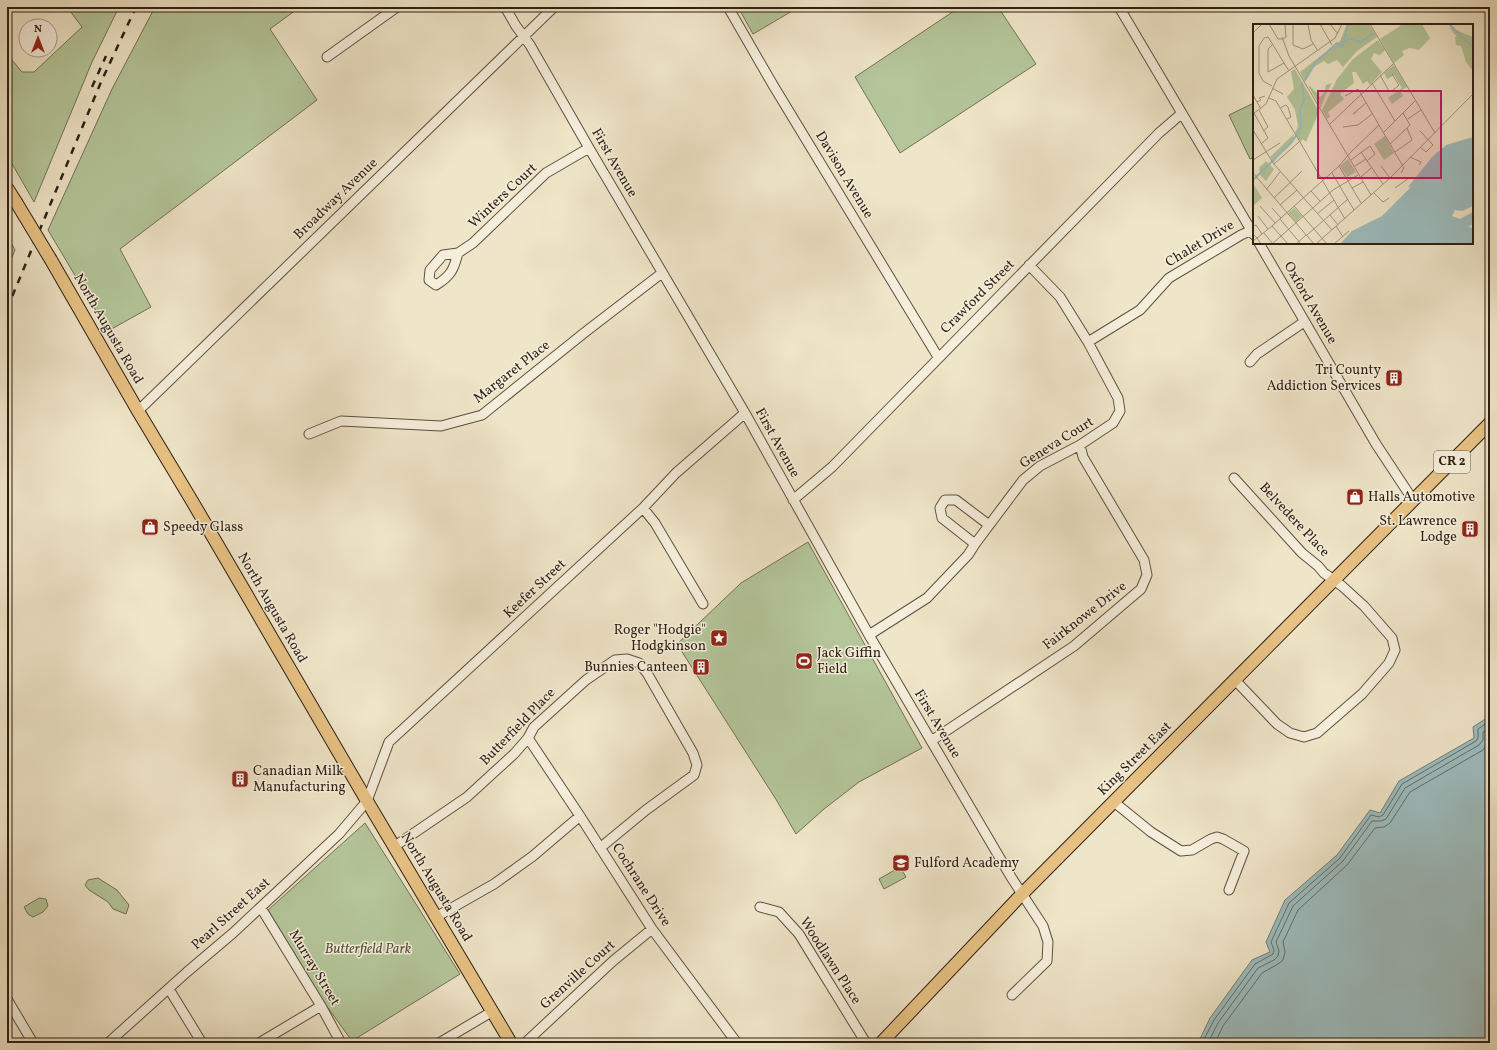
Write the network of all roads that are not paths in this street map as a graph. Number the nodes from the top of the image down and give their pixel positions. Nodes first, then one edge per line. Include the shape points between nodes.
1 (397, 7) edge
2 (505, 7) edge
3 (554, 7) edge
4 (728, 7) edge
5 (1119, 7) edge
6 (524, 37) junction
7 (327, 57) dead end
8 (1181, 114) junction
9 (589, 148) junction
10 (7, 188) edge
11 (1253, 232) edge
12 (1260, 244) edge
13 (458, 253) dead end
14 (1030, 266) junction
15 (662, 273) junction
16 (1304, 322) junction
17 (1088, 342) junction
18 (938, 356) junction
19 (1250, 362) dead end
20 (138, 411) junction
21 (745, 413) junction
22 (1490, 423) edge
23 (309, 434) dead end
24 (1080, 445) junction
25 (1234, 478) dead end
26 (793, 500) junction
27 (1413, 500) junction
28 (643, 508) junction
29 (989, 525) junction
30 (975, 544) junction
31 (1335, 579) junction
32 (703, 604) dead end
33 (869, 635) junction
34 (1235, 680) junction
35 (528, 738) junction
36 (931, 741) junction
37 (367, 801) junction
38 (1114, 802) junction
39 (580, 816) junction
40 (395, 846) junction
41 (600, 848) junction
42 (1229, 890) dead end
43 (1022, 894) junction
44 (760, 907) dead end
45 (261, 908) junction
46 (436, 917) junction
47 (652, 929) junction
48 (169, 989) junction
49 (1012, 995) dead end
50 (7, 999) edge
51 (321, 1006) junction
52 (493, 1011) junction
53 (33, 1043) edge
54 (108, 1043) edge
55 (202, 1043) edge
56 (260, 1043) edge
57 (341, 1043) edge
58 (439, 1043) edge
59 (512, 1043) edge
60 (525, 1043) edge
61 (737, 1043) edge
62 (866, 1043) edge
63 (881, 1043) edge

1 - 7 street
2 - 6 street, First Avenue
3 - 6 street, Broadway Avenue
4 - 18 street, Davison Avenue via 772,85
5 - 8 street
6 - 9 street, First Avenue
6 - 20 street, Broadway Avenue
8 - 11 street
8 - 14 street, Crawford Street via 1159,132
9 - 13 street, Winters Court via 546,173 473,243
9 - 15 street, First Avenue
10 - 20 main road, North Augusta Road, bridge
11 - 17 street, Chalet Drive via 1241,235 1169,278 1140,310
12 - 16 street, Oxford Avenue
14 - 17 street, Geneva Court via 1060,297
14 - 18 street, Crawford Street
15 - 21 street, First Avenue
15 - 23 street, Margaret Place via 482,415 441,426 341,421
16 - 19 street via 1257,354
16 - 27 street, Oxford Avenue via 1376,444
17 - 24 street, Geneva Court via 1118,398 1120,411 1113,423
18 - 26 street, Crawford Street via 832,467
20 - 37 main road, North Augusta Road
21 - 26 street, First Avenue
21 - 28 street, Keefer Street via 676,473
22 - 27 main road, CR 2
24 - 29 street, Geneva Court via 1040,466 1023,480
24 - 36 street, Fairknowe Drive via 1083,457 1144,560 1146,575 1141,589 1074,646
25 - 31 street, Belvedere Place via 1302,553 1324,573
26 - 33 street, First Avenue
27 - 31 main road, King Street East
28 - 32 street via 655,523
28 - 37 street, Keefer Street via 389,742
29 - 30 street, Geneva Court
29 - 30 street via 956,500 945,500 940,508 942,518
30 - 33 street, Geneva Court via 968,555 927,598
31 - 34 main road, King Street East
31 - 34 street, Belvedere Place via 1364,606 1392,638 1395,650 1390,663 1362,694 1317,733 1304,737 1290,733 1277,724
33 - 36 street, First Avenue
34 - 38 main road, King Street East
35 - 39 street, Cochrane Drive
35 - 40 street, Butterfield Place via 467,797
35 - 41 street, Butterfield Place via 534,727 586,680 615,660 627,659 639,663 647,673 693,753 697,765 694,775
36 - 43 street, First Avenue
37 - 40 main road, North Augusta Road
37 - 45 street, Pearl Street East via 339,834
38 - 42 street via 1151,832 1181,851 1192,850 1217,838 1244,851
38 - 43 main road, King Street East
39 - 41 street, Cochrane Drive
39 - 46 street via 533,856 494,884
40 - 46 main road, North Augusta Road
41 - 47 street, Cochrane Drive
43 - 49 street, First Avenue via 1043,926 1048,942 1047,961
43 - 63 main road, King Street East
44 - 62 street, Woodlawn Place via 779,912 799,934
45 - 48 street, Pearl Street East
45 - 51 street, Murray Street
46 - 52 main road, North Augusta Road
47 - 60 street, Grenville Court via 613,961
47 - 61 street, Cochrane Drive
48 - 54 street, Pearl Street East
48 - 55 street
50 - 53 street
51 - 56 street
51 - 57 street, Murray Street
52 - 58 street
52 - 59 main road, North Augusta Road

